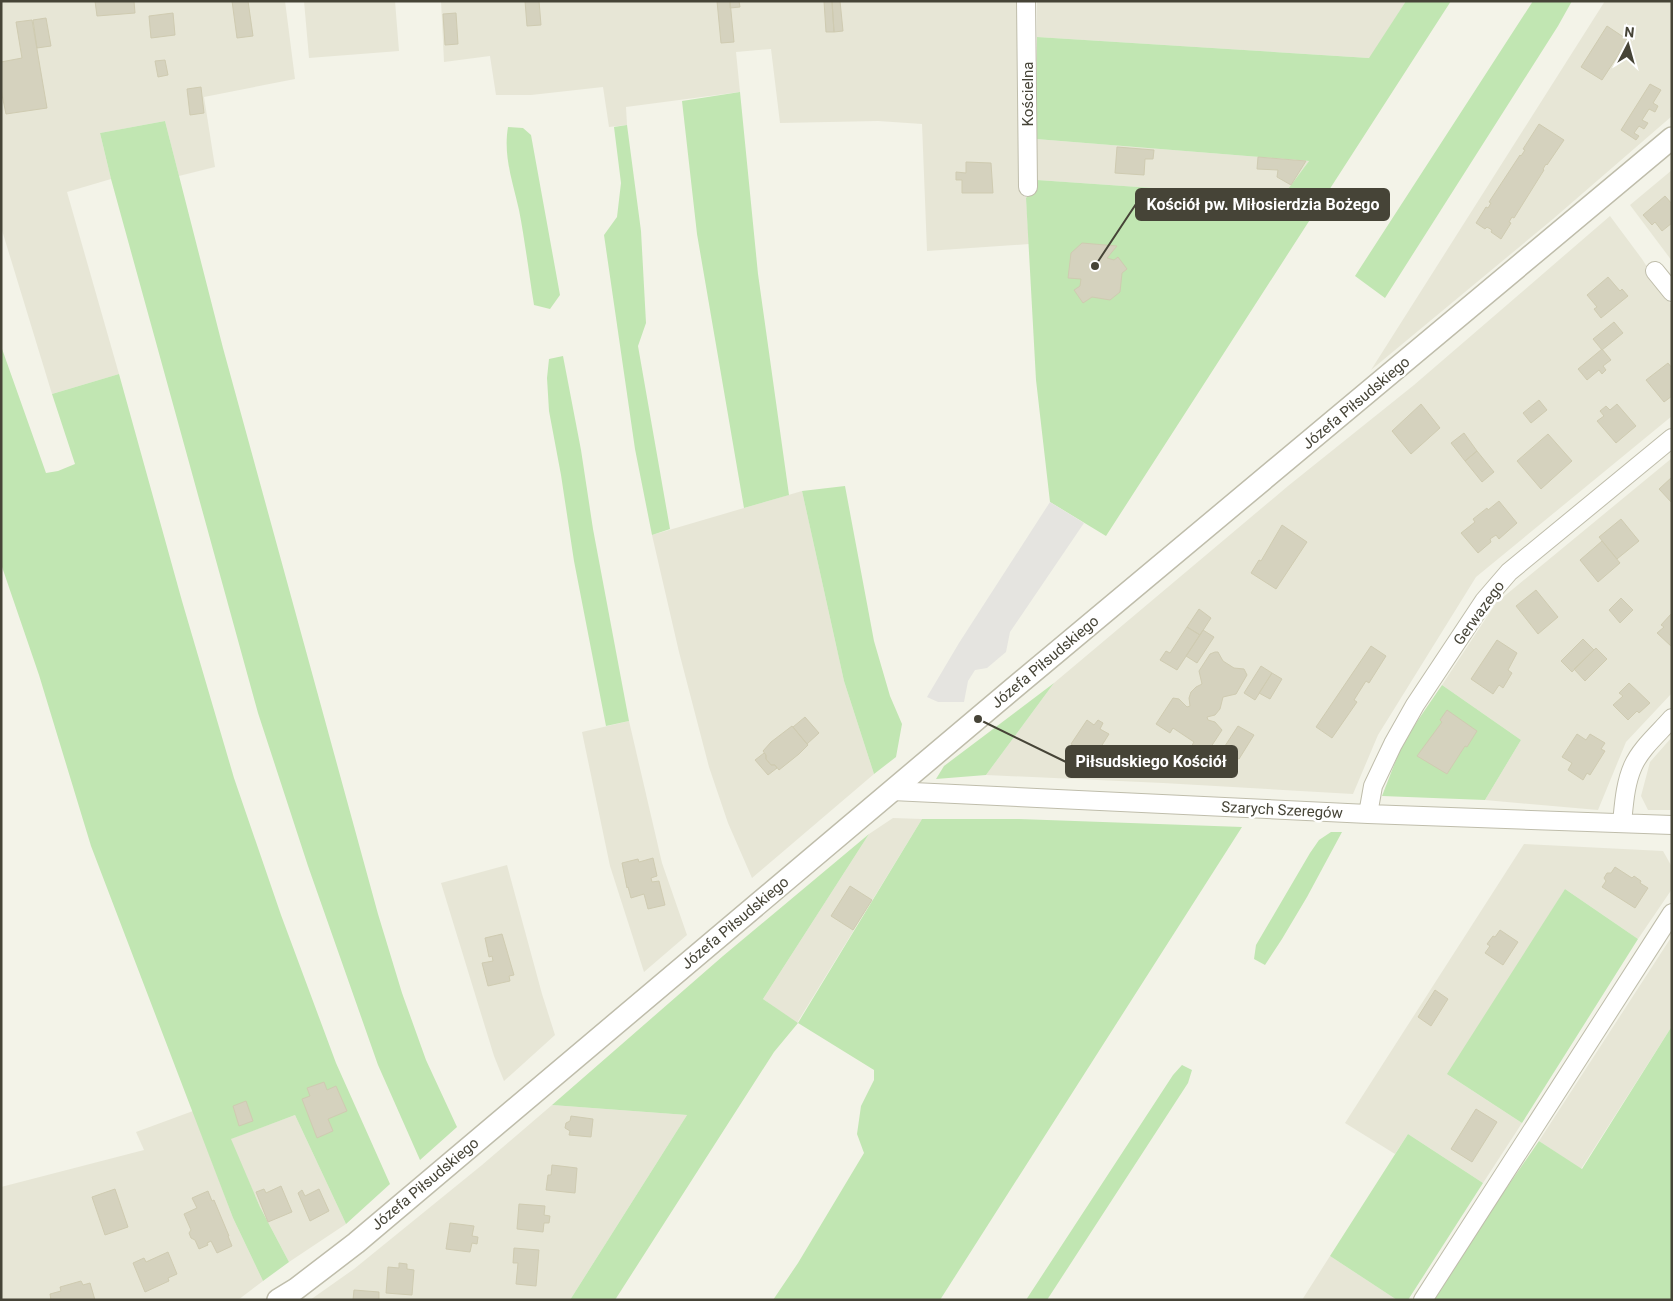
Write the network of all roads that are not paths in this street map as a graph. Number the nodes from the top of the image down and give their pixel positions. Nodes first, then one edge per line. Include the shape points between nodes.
1 (1026, 1) edge
2 (1672, 138) edge
3 (1028, 187) dead end
4 (1655, 271) dead end
5 (1672, 292) edge
6 (1672, 438) edge
7 (1672, 718) edge
8 (892, 791) junction
9 (1368, 814) junction
10 (1622, 823) junction
11 (1672, 825) edge
12 (1672, 914) edge
13 (278, 1300) edge
14 (1423, 1300) edge

1 - 3 street, Kościelna
2 - 8 street, Józefa Piłsudskiego
4 - 5 street
6 - 9 street, Gerwazego via 1496,586 1402,728 1373,786
7 - 10 street via 1633,765 1625,793
8 - 9 street, Szarych Szeregów
8 - 13 street, Józefa Piłsudskiego via 356,1242
9 - 10 street, Szarych Szeregów
10 - 11 street, Szarych Szeregów
12 - 14 street

